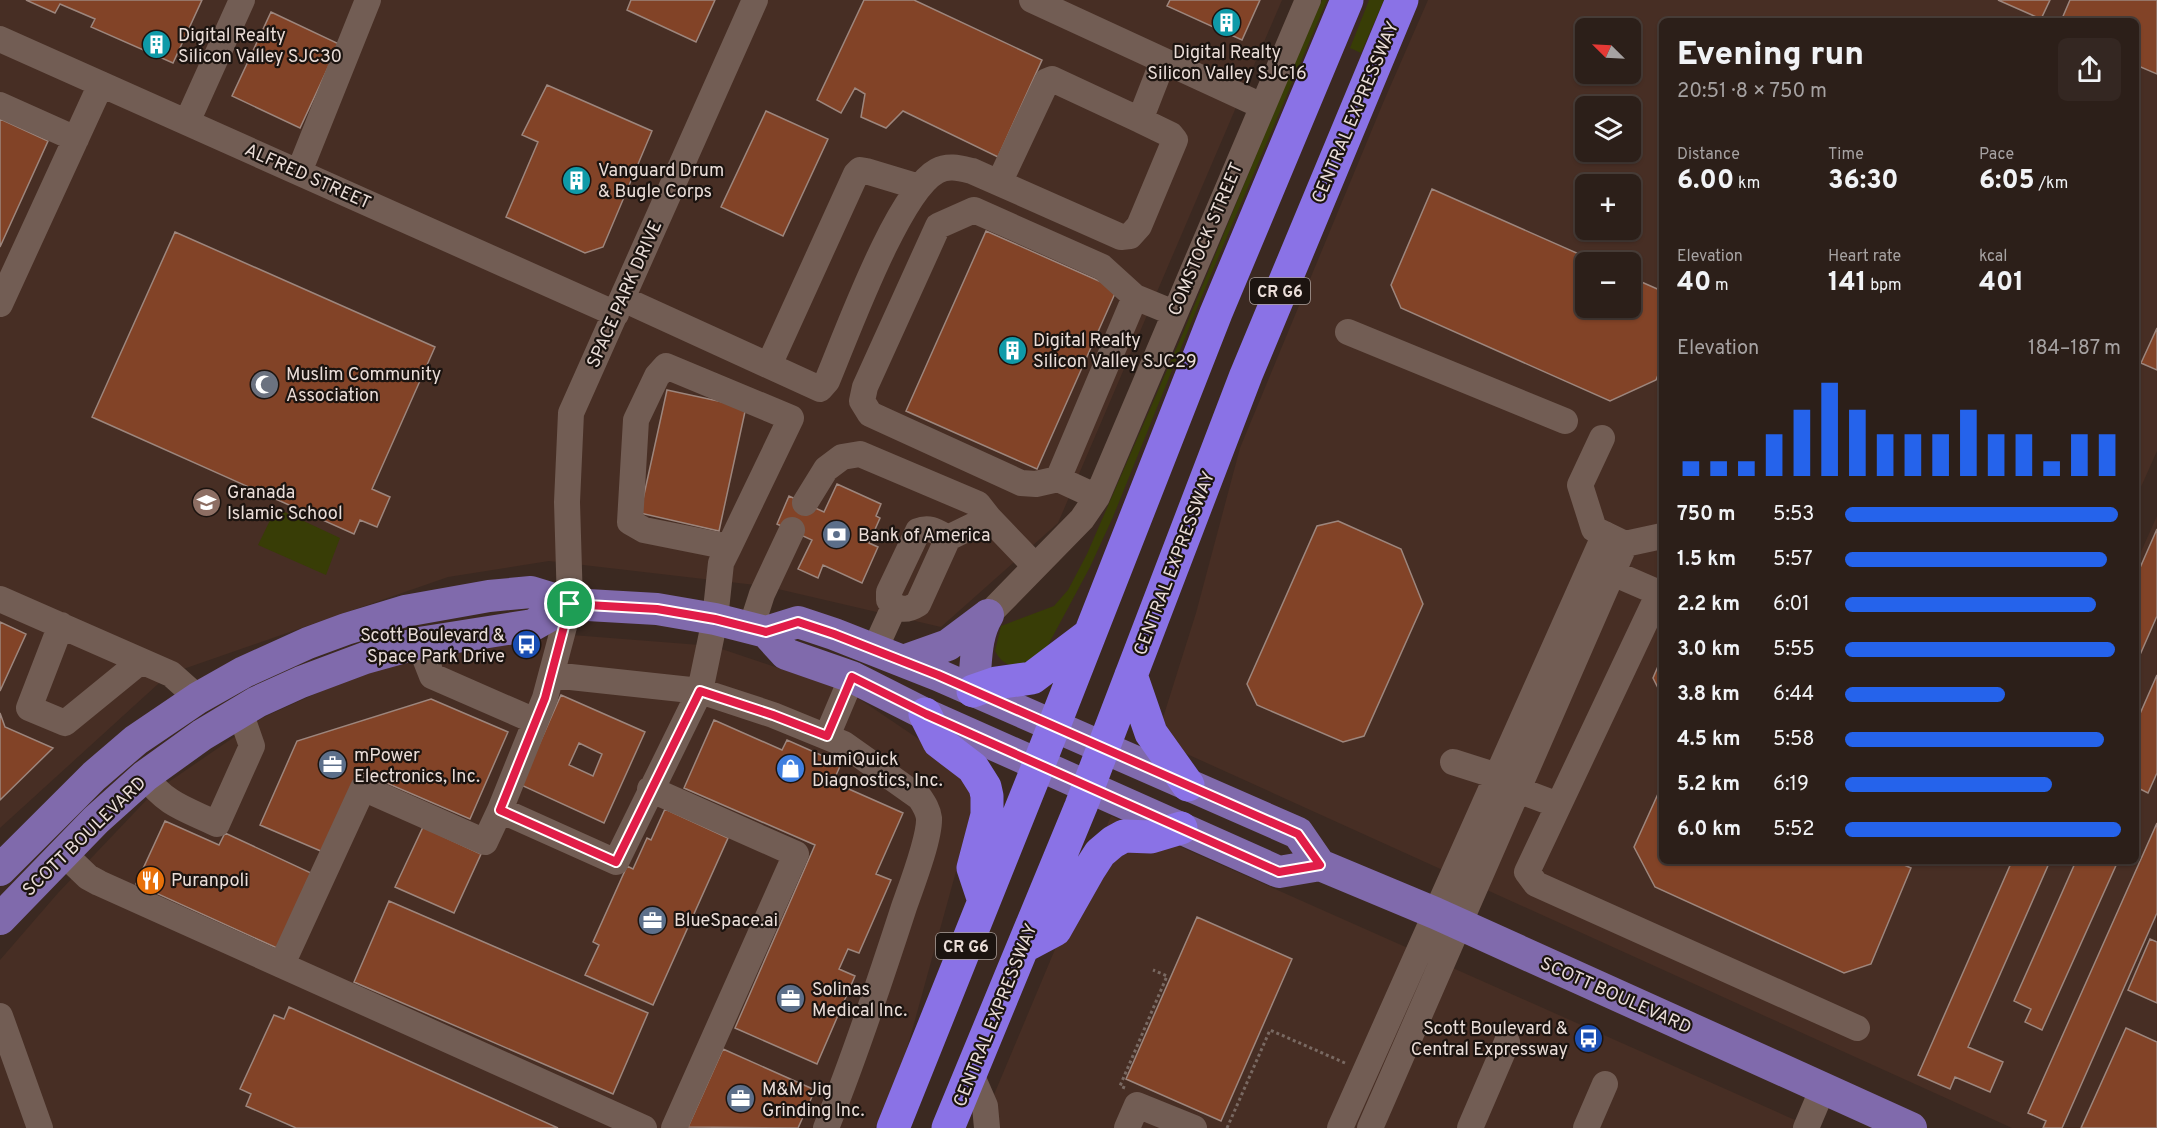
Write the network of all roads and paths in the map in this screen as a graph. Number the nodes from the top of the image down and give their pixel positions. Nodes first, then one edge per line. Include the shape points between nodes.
1 (242, 0) edge
2 (368, 0) edge
3 (755, 0) edge
4 (1032, 0) edge
5 (1308, 0) edge
6 (1347, 0) edge
7 (1402, 0) edge
8 (1075, 9) edge
9 (0, 39) edge
10 (1164, 61) junction
11 (101, 84) junction
12 (0, 105) edge
13 (1262, 106) junction
14 (1140, 120) junction
15 (187, 122) junction
16 (76, 139) junction
17 (298, 172) junction
18 (999, 183) junction
19 (919, 187) junction
20 (1135, 297) junction
21 (0, 304) edge
22 (619, 306) junction
23 (1174, 313) junction
24 (1348, 332) dead end
25 (769, 365) junction
26 (1565, 422) dead end
27 (1602, 438) dead end
28 (1058, 479) junction
29 (1097, 497) junction
30 (805, 503) dead end
31 (989, 518) junction
32 (792, 530) dead end
33 (1659, 536) edge
34 (1615, 539) junction
35 (729, 547) junction
36 (1035, 566) junction
37 (1602, 568) junction
38 (0, 599) edge
39 (570, 604) junction
40 (988, 615) junction
41 (715, 619) junction
42 (61, 626) junction
43 (759, 630) junction
44 (1089, 635) junction
45 (419, 643) junction
46 (889, 656) junction
47 (141, 661) junction
48 (552, 675) junction
49 (1131, 675) junction
50 (852, 677) junction
51 (700, 691) junction
52 (973, 691) junction
53 (198, 698) junction
54 (240, 712) junction
55 (926, 714) junction
56 (536, 721) junction
57 (1054, 726) junction
58 (827, 736) junction
59 (1103, 748) junction
60 (1453, 762) dead end
61 (1039, 764) junction
62 (145, 776) junction
63 (1497, 776) junction
64 (1188, 785) junction
65 (1089, 787) junction
66 (650, 789) junction
67 (1518, 789) junction
68 (1558, 805) junction
69 (500, 810) junction
70 (1181, 828) junction
71 (63, 853) junction
72 (1320, 865) junction
73 (0, 870) edge
74 (984, 901) junction
75 (3, 910) edge
76 (1447, 919) junction
77 (1023, 947) junction
78 (282, 964) junction
79 (1153, 970) dead end
80 (0, 1016) edge
81 (1857, 1028) dead end
82 (1507, 1042) dead end
83 (1349, 1065) dead end
84 (971, 1074) junction
85 (1605, 1084) dead end
86 (1824, 1088) junction
87 (1131, 1090) dead end
88 (40, 1128) edge
89 (644, 1128) edge
90 (674, 1128) edge
91 (826, 1128) edge
92 (893, 1128) edge
93 (948, 1128) edge
94 (987, 1128) edge
95 (1127, 1128) edge
96 (1194, 1128) edge
97 (1227, 1128) edge
98 (1340, 1128) edge
99 (1370, 1128) edge
100 (1470, 1128) edge
101 (1586, 1128) edge
102 (1806, 1128) edge
103 (1911, 1128) edge

1 - 15 street
2 - 17 street
3 - 22 street, SPACE PARK DRIVE
4 - 8 street
5 - 13 street, COMSTOCK STREET
6 - 44 highway, CR G6 via 1216,313
7 - 49 highway, CENTRAL EXPRESSWAY / CR G6 via 1246,375
8 - 10 street
9 - 11 street, ALFRED STREET
10 - 13 street
10 - 14 street
11 - 15 street, ALFRED STREET
11 - 16 street
12 - 16 street
13 - 23 street, COMSTOCK STREET
14 - 18 street via 1052,79 1047,81
14 - 18 street via 1175,140 1139,225 1130,236 1121,237
15 - 17 street, ALFRED STREET
16 - 21 street
17 - 22 street, ALFRED STREET
18 - 19 street via 972,171 950,167 924,180
19 - 25 street via 866,171 856,174
19 - 25 street, ALFRED STREET via 884,248 827,381 820,389
20 - 23 street
20 - 28 street
20 - 28 street via 1102,267 974,210 938,226 865,387 862,401 870,414 1022,483
22 - 25 street, ALFRED STREET
22 - 39 street, SPACE PARK DRIVE via 571,413 567,502
23 - 29 street, COMSTOCK STREET
24 - 26 street
27 - 34 street via 1580,484 1594,529
28 - 29 street
29 - 36 street, COMSTOCK STREET via 1083,519
30 - 31 street via 826,469 842,457 860,454 978,504
31 - 36 street
31 - 46 street via 948,538 932,529 918,531 889,592 894,607
32 - 43 street via 762,594
33 - 34 street
34 - 37 street
35 - 35 street via 791,418 666,366 657,376 636,420 630,522 644,530
35 - 41 street via 721,563
36 - 40 street, COMSTOCK STREET
37 - 63 street
37 - 67 street
37 - 68 street via 1659,593
38 - 42 street
39 - 41 main road, SCOTT BOULEVARD via 657,609
39 - 45 main road, SCOTT BOULEVARD via 533,625
39 - 48 street, SPACE PARK DRIVE
39 - 53 main road, SCOTT BOULEVARD via 531,592 405,611 308,643
40 - 46 main road via 948,645
40 - 52 main road via 977,646
41 - 43 main road, SCOTT BOULEVARD
41 - 51 street
42 - 47 street
42 - 47 street via 29,708 65,723
43 - 46 main road via 798,622
43 - 50 main road via 786,654
44 - 52 highway via 1032,678
44 - 57 highway, CR G6
45 - 54 main road, SCOTT BOULEVARD via 301,682
45 - 56 street via 432,676
46 - 52 main road
47 - 53 street via 171,674
48 - 51 street
48 - 56 street, SPACE PARK DRIVE
49 - 59 highway, CENTRAL EXPRESSWAY / CR G6
49 - 64 highway via 1151,732
50 - 55 main road
50 - 58 street
51 - 58 street
51 - 66 street
52 - 57 main road
53 - 73 main road, SCOTT BOULEVARD via 136,740 94,776
54 - 62 main road, SCOTT BOULEVARD
54 - 62 street via 252,746 217,824 169,801
55 - 61 main road
55 - 74 highway via 939,742 973,768 985,787 987,815 974,868
56 - 69 street, SPACE PARK DRIVE
57 - 59 main road
57 - 61 highway, CR G6
58 - 91 street via 920,798 929,818 906,902
59 - 64 main road
59 - 65 highway, CENTRAL EXPRESSWAY / CR G6
60 - 63 street
61 - 65 main road
61 - 74 highway, CR G6
62 - 71 main road, SCOTT BOULEVARD
63 - 67 street
63 - 76 street
64 - 72 main road via 1298,834
65 - 70 main road
65 - 77 highway, CENTRAL EXPRESSWAY / CR G6
66 - 69 street via 616,862
66 - 90 street via 796,854
67 - 68 street
67 - 76 street
68 - 81 street via 1527,872 1536,884
69 - 78 street, SPACE PARK DRIVE via 485,842 363,788
70 - 72 main road via 1279,872
70 - 77 highway via 1113,842 1100,853 1055,930
71 - 75 main road, SCOTT BOULEVARD
71 - 78 street via 99,883
72 - 76 main road, SCOTT BOULEVARD
74 - 92 highway, CR G6
76 - 86 main road, SCOTT BOULEVARD
76 - 98 street
76 - 99 street
77 - 84 highway, CENTRAL EXPRESSWAY / CR G6
78 - 89 street
79 - 87 path via 1167,976 1120,1086
80 - 88 street
82 - 100 street
83 - 97 path via 1270,1030
84 - 93 highway, CENTRAL EXPRESSWAY / CR G6
84 - 94 street via 985,1106
85 - 101 street
86 - 102 street
86 - 103 main road, SCOTT BOULEVARD
95 - 96 street via 1137,1105

